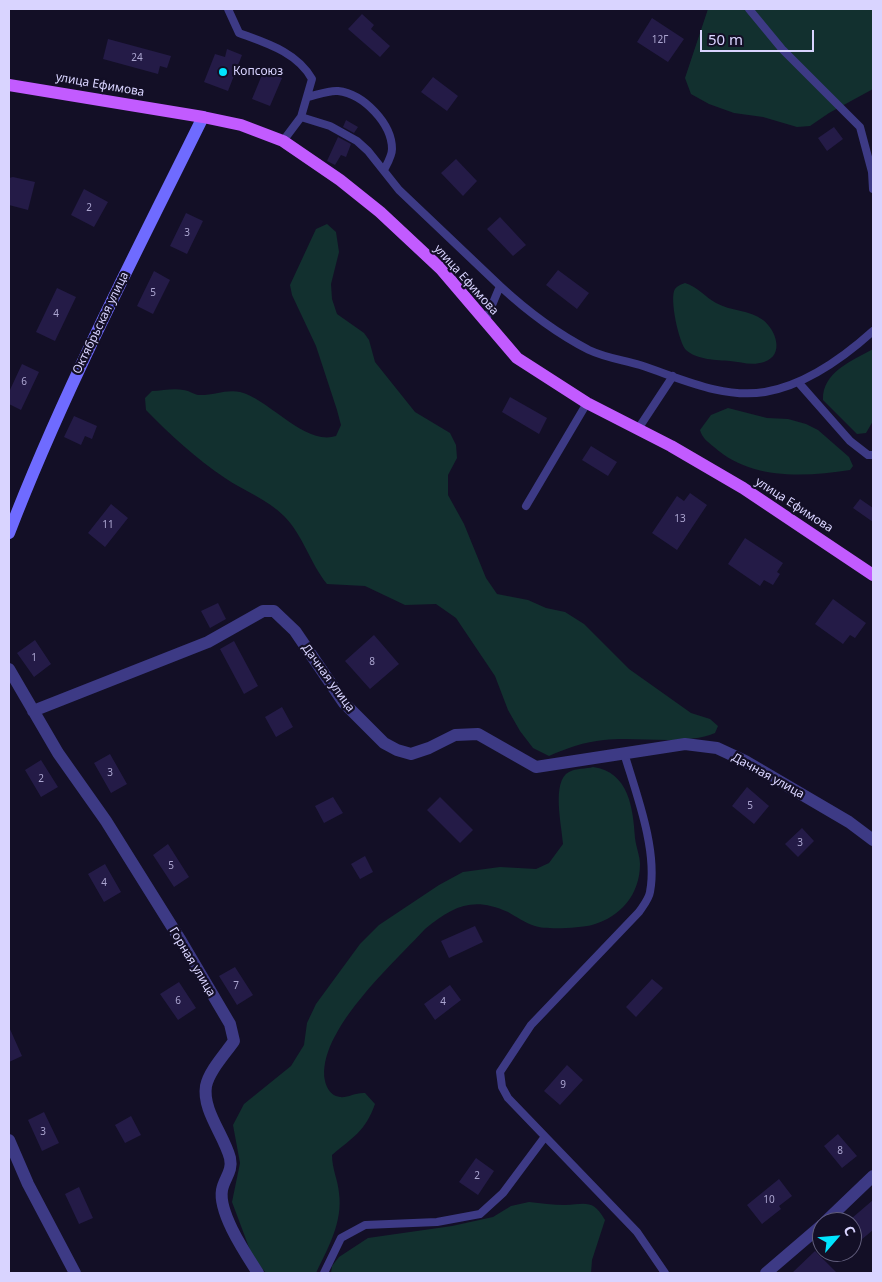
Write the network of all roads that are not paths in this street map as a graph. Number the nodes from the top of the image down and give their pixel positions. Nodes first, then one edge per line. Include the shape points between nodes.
1 (228, 9) edge
2 (749, 9) edge
3 (9, 85) edge
4 (308, 97) junction
5 (203, 117) junction
6 (301, 117) junction
7 (283, 141) junction
8 (384, 170) junction
9 (873, 189) edge
10 (500, 286) junction
11 (485, 322) junction
12 (873, 331) edge
13 (673, 376) junction
14 (798, 382) junction
15 (587, 404) junction
16 (638, 429) junction
17 (871, 457) edge
18 (526, 506) dead end
19 (9, 533) edge
20 (873, 575) edge
21 (9, 669) edge
22 (34, 711) junction
23 (624, 753) junction
24 (873, 840) edge
25 (544, 1138) junction
26 (9, 1140) edge
27 (873, 1176) edge
28 (835, 1212) edge
29 (812, 1234) edge
30 (75, 1273) edge
31 (258, 1273) edge
32 (324, 1273) edge
33 (665, 1273) edge
34 (766, 1273) edge

1 - 4 lane via 239,33 273,45 306,68 312,79
2 - 9 lane via 782,49 860,127 872,172
3 - 5 main road, улица Ефимова
4 - 6 lane
4 - 8 lane via 340,91 367,106 389,131 392,152
5 - 7 main road, улица Ефимова via 241,125
5 - 19 street, Октябрьская улица via 39,454
6 - 7 lane
6 - 8 lane via 350,136
7 - 11 main road, улица Ефимова via 380,212 441,269
8 - 10 lane via 422,212
10 - 11 lane
10 - 13 lane via 530,313 588,349 604,357
11 - 15 main road, улица Ефимова via 517,358
12 - 14 lane via 842,357
13 - 14 lane via 726,392 749,394
13 - 16 lane
14 - 17 lane via 850,441
15 - 16 main road, улица Ефимова
15 - 18 lane
16 - 20 main road, улица Ефимова via 743,488
21 - 22 street, Горная улица
22 - 23 street, Дачная улица via 208,642 263,611 274,611 295,631 344,703 384,744 397,750 411,754 464,733 478,734 491,740 536,767
22 - 31 street, Горная улица via 58,753 106,821 230,1024 234,1040 207,1084 205,1098 231,1161 222,1190 224,1208 243,1250
23 - 24 street, Дачная улица via 685,744 717,748 849,822
23 - 25 lane via 644,823 651,868 650,894 639,912 531,1026 500,1072 508,1098
25 - 32 lane via 503,1193 480,1214 437,1222 365,1225 341,1238
25 - 33 lane via 637,1232
26 - 30 street via 28,1184
27 - 28 street
29 - 34 street

